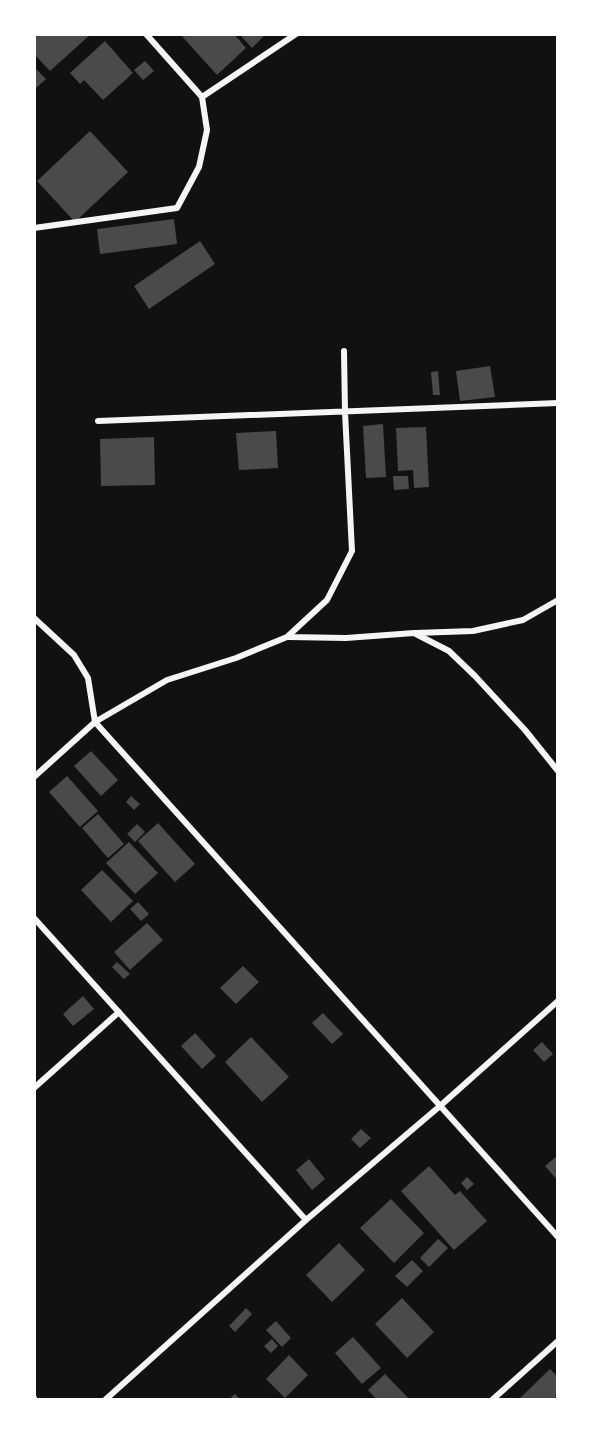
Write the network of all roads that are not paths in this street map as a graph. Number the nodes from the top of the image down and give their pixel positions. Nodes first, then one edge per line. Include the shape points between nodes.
1 (146, 34) edge
2 (296, 34) edge
3 (202, 97) junction
4 (34, 219) edge
5 (38, 228) edge
6 (344, 351) dead end
7 (558, 403) edge
8 (345, 412) junction
9 (98, 421) dead end
10 (558, 600) edge
11 (34, 618) edge
12 (414, 633) junction
13 (287, 638) junction
14 (96, 723) junction
15 (558, 771) edge
16 (34, 777) edge
17 (34, 918) edge
18 (558, 1001) edge
19 (119, 1012) junction
20 (34, 1088) edge
21 (440, 1106) junction
22 (306, 1220) junction
23 (558, 1237) edge
24 (558, 1341) edge
25 (105, 1400) edge
26 (492, 1400) edge

1 - 3 street
2 - 3 street
3 - 5 street via 207,130 199,167 177,208
4 - 5 street
6 - 8 street
7 - 8 street
8 - 9 street
8 - 13 street via 352,551 327,600
10 - 12 street via 523,620 473,631
11 - 14 street via 74,655 88,678
12 - 13 street
12 - 15 street via 449,651 525,730
13 - 14 street via 167,680
14 - 16 street
14 - 21 street
17 - 19 street
18 - 21 street
19 - 20 street
19 - 22 street
21 - 22 street
21 - 23 street
22 - 25 street
24 - 26 street

